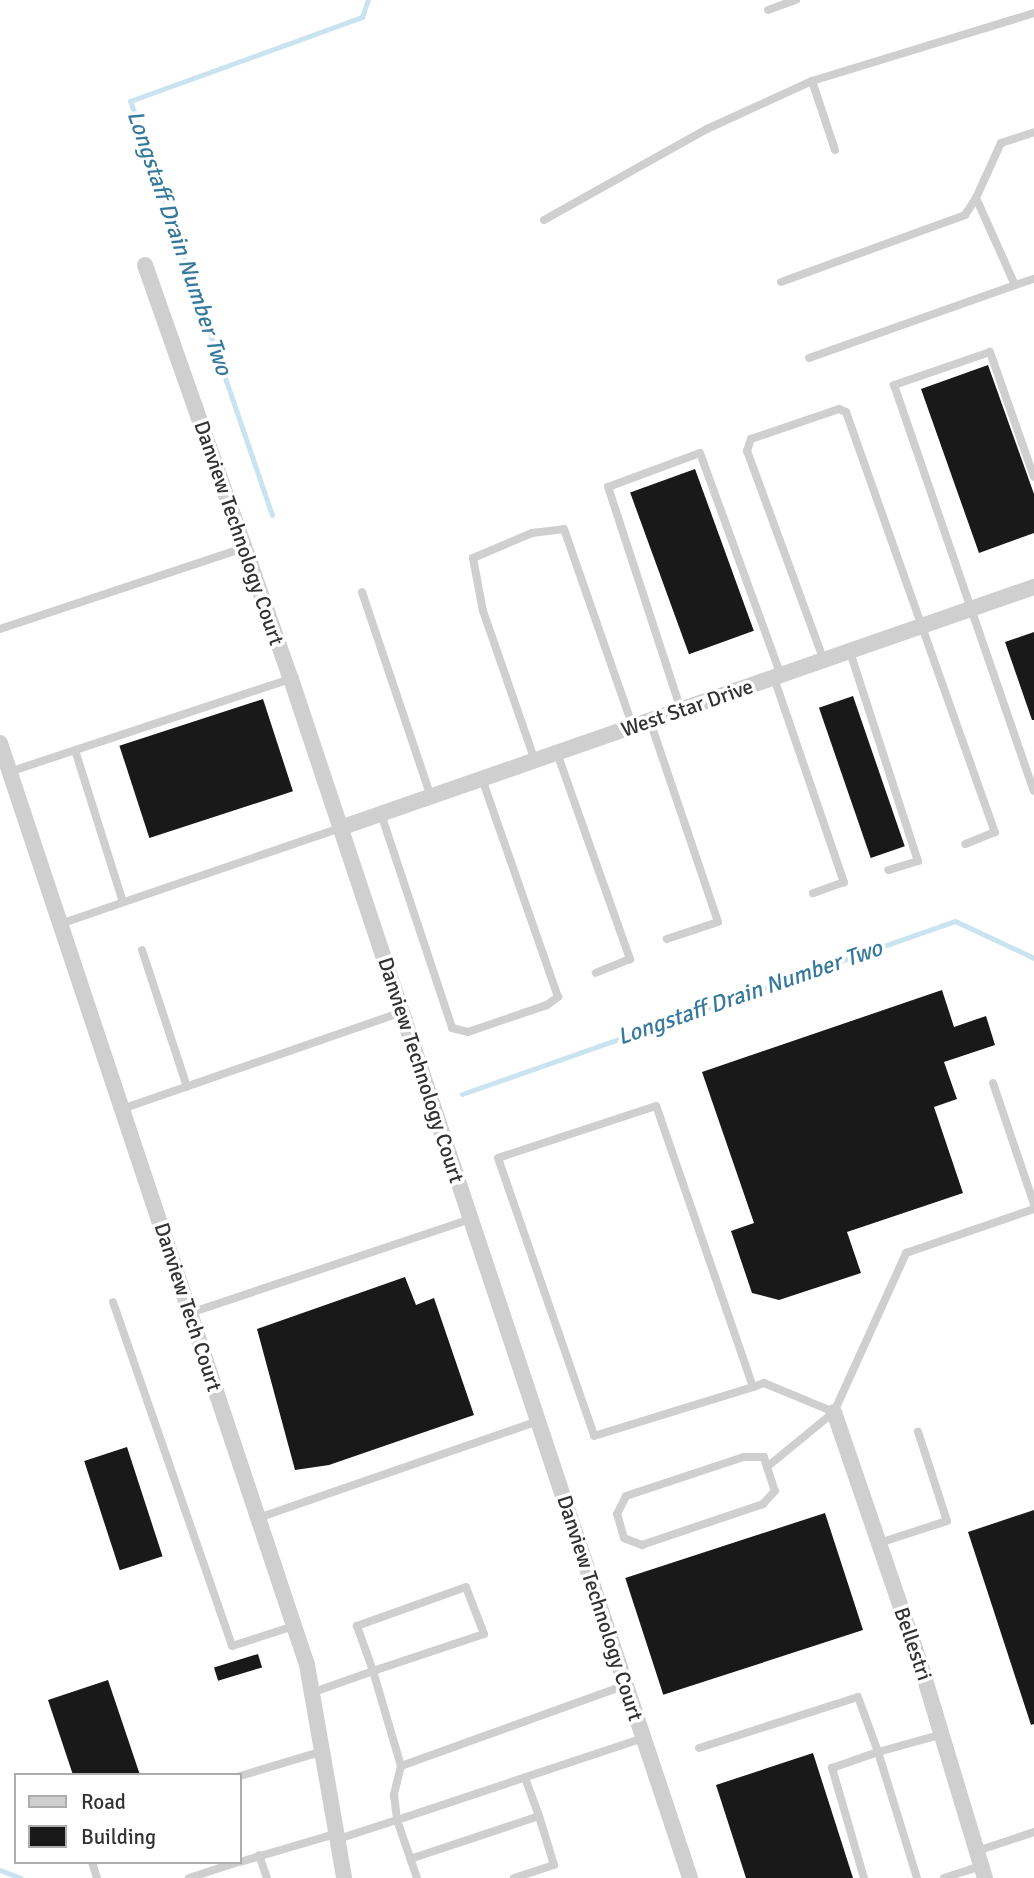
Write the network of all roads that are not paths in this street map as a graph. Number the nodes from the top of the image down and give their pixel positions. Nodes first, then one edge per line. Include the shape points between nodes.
1 (796, 0) edge
2 (768, 10) dead end
3 (1034, 13) edge
4 (812, 81) junction
5 (1034, 132) edge
6 (835, 150) dead end
7 (976, 198) junction
8 (544, 220) dead end
9 (145, 265) dead end
10 (1034, 279) edge
11 (781, 282) dead end
12 (1015, 285) junction
13 (809, 358) dead end
14 (1034, 477) edge
15 (244, 548) junction
16 (1034, 587) edge
17 (362, 592) dead end
18 (971, 609) junction
19 (921, 627) junction
20 (0, 629) edge
21 (850, 652) junction
22 (824, 660) junction
23 (777, 677) junction
24 (291, 679) junction
25 (681, 710) junction
26 (650, 721) junction
27 (633, 727) junction
28 (75, 750) junction
29 (1, 751) edge
30 (557, 753) junction
31 (535, 761) junction
32 (9, 772) junction
33 (482, 779) junction
34 (1034, 791) edge
35 (431, 797) junction
36 (381, 814) junction
37 (340, 828) junction
38 (965, 844) dead end
39 (888, 870) dead end
40 (813, 894) dead end
41 (123, 902) junction
42 (60, 924) junction
43 (667, 939) dead end
44 (142, 950) dead end
45 (596, 973) dead end
46 (401, 1012) junction
47 (993, 1083) dead end
48 (187, 1087) junction
49 (122, 1110) junction
50 (1034, 1204) edge
51 (1034, 1209) edge
52 (471, 1219) junction
53 (113, 1302) dead end
54 (190, 1313) junction
55 (752, 1387) junction
56 (834, 1412) junction
57 (538, 1421) junction
58 (918, 1432) dead end
59 (767, 1467) junction
60 (258, 1518) junction
61 (879, 1543) junction
62 (294, 1626) junction
63 (373, 1671) junction
64 (626, 1685) junction
65 (311, 1693) junction
66 (943, 1734) junction
67 (643, 1738) junction
68 (699, 1748) dead end
69 (320, 1752) junction
70 (878, 1752) junction
71 (401, 1766) junction
72 (242, 1775) edge
73 (525, 1778) junction
74 (539, 1816) junction
75 (397, 1820) junction
76 (1034, 1832) edge
77 (333, 1838) junction
78 (260, 1856) junction
79 (411, 1859) junction
80 (242, 1861) edge
81 (233, 1864) edge
82 (981, 1865) edge
83 (189, 1878) edge
84 (267, 1878) edge
85 (344, 1878) edge
86 (417, 1878) edge
87 (514, 1878) edge
88 (690, 1878) edge
89 (864, 1878) edge
90 (917, 1878) edge
91 (944, 1878) edge

1 - 2 lane
3 - 4 lane
4 - 6 lane
4 - 8 lane via 707,129
5 - 7 lane via 1001,144
7 - 11 lane via 965,215
7 - 12 lane
9 - 15 street, Danview Technology Court
10 - 12 lane
12 - 13 lane
14 - 18 lane via 990,352 894,385
15 - 20 lane
15 - 24 street, Danview Technology Court
16 - 18 street, West Star Drive
17 - 35 lane
18 - 19 street, West Star Drive
18 - 34 lane
19 - 21 street, West Star Drive
19 - 22 lane via 846,412 839,409 751,439 747,451
19 - 38 lane via 995,832
21 - 22 street, West Star Drive
21 - 39 lane via 918,861
22 - 23 street, West Star Drive
23 - 25 street, West Star Drive
23 - 25 lane via 700,453 608,487
23 - 40 lane via 844,882
24 - 28 lane
24 - 37 street, Danview Technology Court
25 - 26 street, West Star Drive
26 - 27 street, West Star Drive
26 - 43 lane via 718,922
27 - 30 street, West Star Drive
27 - 31 lane via 564,529 532,533 473,558 483,611
28 - 32 lane
28 - 41 lane
29 - 32 street, Danview Tech Court
30 - 31 street, West Star Drive
30 - 45 lane via 630,959
31 - 33 street, West Star Drive
32 - 42 street, Danview Tech Court
33 - 35 street, West Star Drive
33 - 36 lane via 558,997 547,1005 468,1032 452,1028
35 - 36 street, West Star Drive
36 - 37 street, West Star Drive
37 - 41 lane
37 - 46 street, Danview Technology Court
41 - 42 lane
42 - 49 street, Danview Tech Court
44 - 48 lane
46 - 48 lane
46 - 52 street, Danview Technology Court
47 - 50 lane
48 - 49 lane
49 - 54 street, Danview Tech Court
51 - 56 lane via 906,1253
52 - 54 lane
52 - 57 street, Danview Technology Court
53 - 62 lane via 232,1646
54 - 60 street, Danview Tech Court
55 - 55 lane via 594,1436 498,1158 656,1106
55 - 56 lane via 764,1383
56 - 59 lane
56 - 61 street, Bellestri
57 - 60 lane
57 - 64 street, Danview Technology Court
58 - 61 lane via 947,1521
59 - 59 lane via 764,1457 743,1457 626,1496 617,1514 624,1538 642,1545 763,1504 775,1491
60 - 62 street, Danview Tech Court
61 - 66 street, Bellestri
62 - 65 street, Danview Tech Court
63 - 63 lane via 484,1634 466,1587 357,1626
63 - 65 lane
63 - 71 lane
64 - 67 street, Danview Technology Court
64 - 71 lane
65 - 69 street, Danview Tech Court
66 - 70 lane
66 - 82 street, Bellestri
67 - 73 lane
67 - 88 street, Danview Technology Court
68 - 70 lane via 858,1697
69 - 72 lane
69 - 77 street, Danview Tech Court
70 - 89 lane via 832,1768
70 - 90 lane
71 - 75 lane via 394,1795
73 - 74 lane
73 - 75 lane
74 - 79 lane
74 - 87 lane via 554,1865
75 - 77 lane
75 - 79 lane
76 - 82 lane
77 - 78 lane
77 - 85 street, Danview Tech Court
78 - 80 lane
78 - 84 lane
79 - 86 lane
81 - 83 lane
82 - 91 lane

